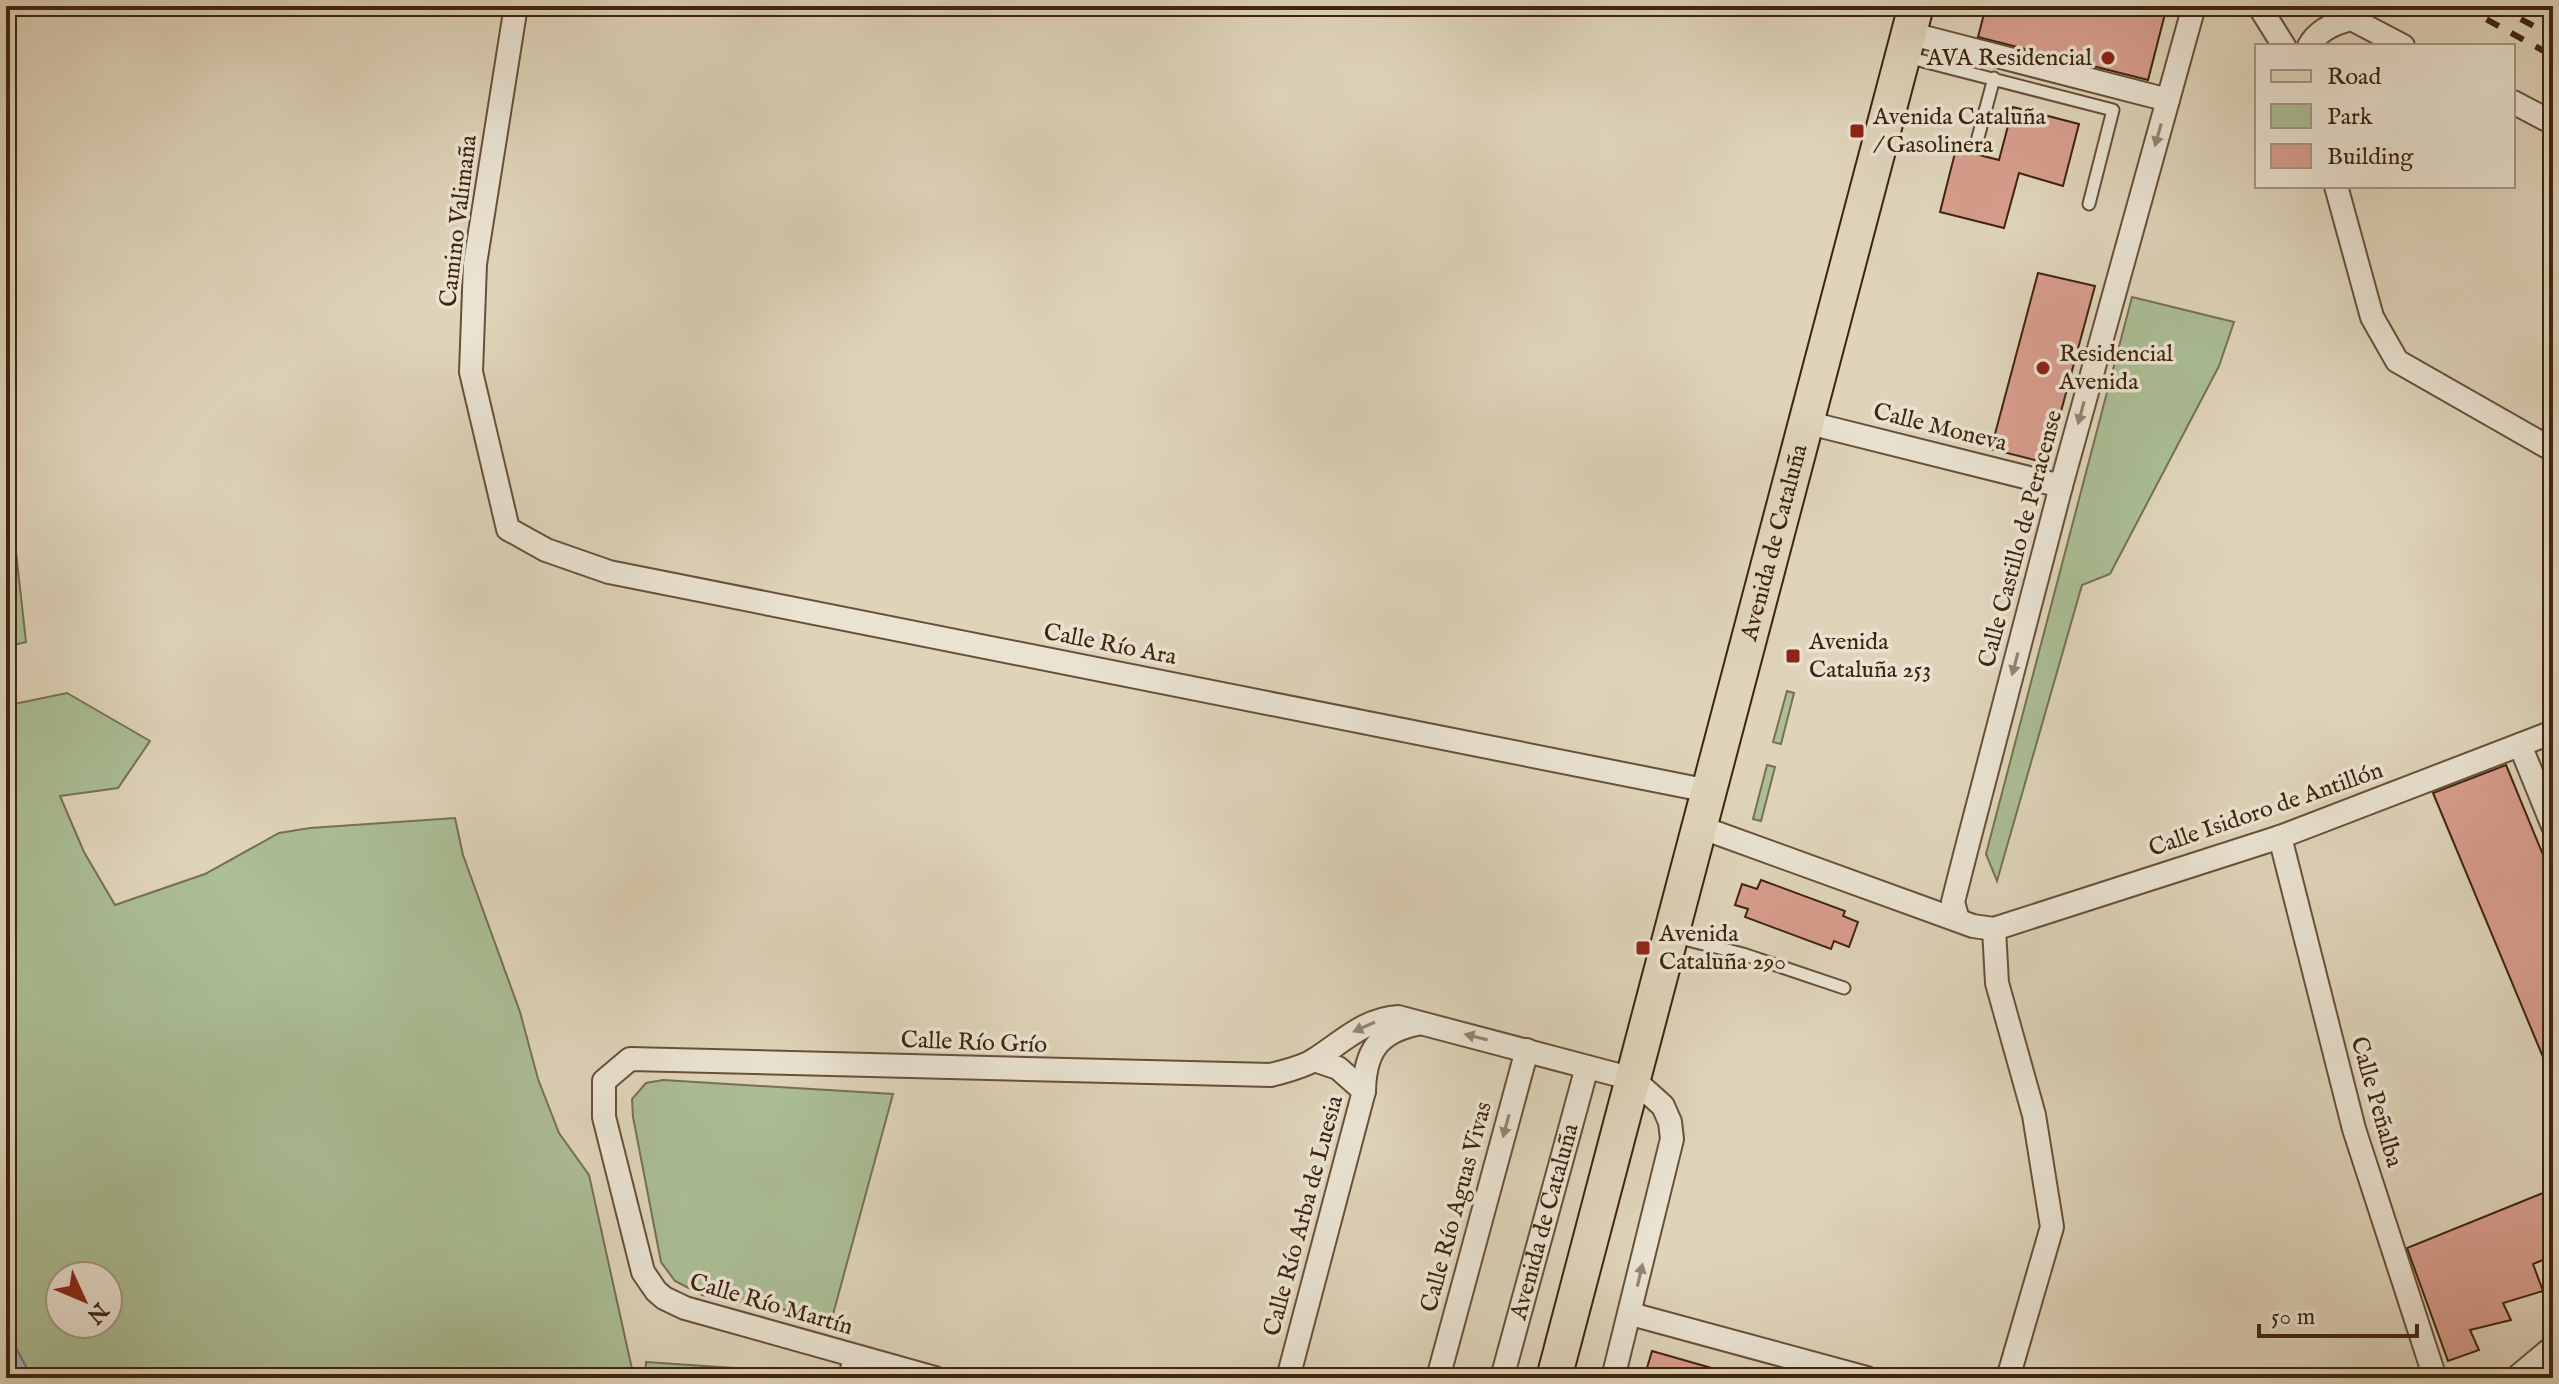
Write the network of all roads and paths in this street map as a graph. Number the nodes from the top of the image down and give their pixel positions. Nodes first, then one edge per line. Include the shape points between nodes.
1 (2194, 6) edge
2 (2259, 6) edge
3 (2327, 6) edge
4 (515, 12) dead end
5 (2351, 19) junction
6 (1909, 31) edge
7 (2283, 44) edge
8 (2310, 44) edge
9 (2399, 44) edge
10 (1994, 78) junction
11 (2168, 100) junction
12 (2515, 103) edge
13 (2553, 123) edge
14 (1976, 145) dead end
15 (2337, 188) edge
16 (2089, 204) dead end
17 (1805, 422) junction
18 (2553, 450) edge
19 (2061, 486) junction
20 (508, 529) joint
21 (2553, 732) edge
22 (2520, 745) junction
23 (1709, 791) junction
24 (2553, 826) edge
25 (1700, 827) junction
26 (2280, 837) junction
27 (1950, 912) junction
28 (1994, 929) junction
29 (1671, 936) junction
30 (1844, 988) dead end
31 (1422, 1023) junction
32 (1527, 1050) junction
33 (1322, 1054) junction
34 (630, 1059) joint
35 (1364, 1066) junction
36 (1587, 1067) junction
37 (1633, 1079) junction
38 (1364, 1091) junction
39 (1631, 1314) junction
40 (2553, 1347) edge
41 (852, 1367) edge
42 (935, 1378) edge
43 (1288, 1378) edge
44 (1438, 1378) edge
45 (1502, 1378) edge
46 (1554, 1378) edge
47 (1613, 1378) edge
48 (1867, 1378) edge
49 (2008, 1378) edge
50 (2435, 1378) edge
51 (2516, 1378) edge

1 - 11 street, Calle Castillo de Peracense
2 - 7 street
3 - 5 street
4 - 20 street, Camino Valimaña via 475,264 471,372
5 - 8 street via 2333,23
5 - 9 street
6 - 10 lane
6 - 11 street
6 - 17 main road, Avenida de Cataluña
10 - 14 lane
10 - 16 lane via 2113,110
11 -> 19 street, Calle Castillo de Peracense
12 - 13 street
15 - 18 street via 2372,317 2397,361
17 - 19 street, Calle Moneva
17 - 23 main road, Avenida de Cataluña
19 -> 27 street, Calle Castillo de Peracense
20 - 23 street, Calle Río Ara via 546,550 609,572
21 - 22 street, Calle Isidoro de Antillón
22 - 24 street
22 - 26 street, Calle Isidoro de Antillón
23 - 25 main road, Avenida de Cataluña
25 - 27 street
25 - 29 main road, Avenida de Cataluña
26 - 28 street, Calle Isidoro de Antillón
26 - 50 street, Calle Peñalba via 2354,1129
27 - 28 street
28 - 49 street via 1997,983 2034,1115 2052,1227
29 - 30 lane
29 - 37 main road, Avenida de Cataluña
32 -> 31 street, Calle Río Grío
31 -> 33 street, Calle Río Grío via 1389,1018 1354,1031
31 - 35 street via 1384,1037
32 - 36 street, Calle Río Grío
32 -> 44 street, Calle Río Aguas Vivas
33 - 34 street, Calle Río Grío via 1256,1076
33 - 35 street via 1341,1051
33 - 38 street
34 - 41 street, Calle Río Martín via 604,1081 604,1117 649,1282 664,1298 685,1308
35 - 38 street, Calle Río Arba de Luesia
36 - 37 street, Calle Río Grío
36 - 45 street, Avenida de Cataluña
39 -> 37 street via 1672,1139 1663,1106
37 - 46 main road, Avenida de Cataluña
38 - 43 street, Calle Río Arba de Luesia
39 - 47 street
39 - 48 street
40 - 51 street
41 - 42 street, Calle Río Martín

